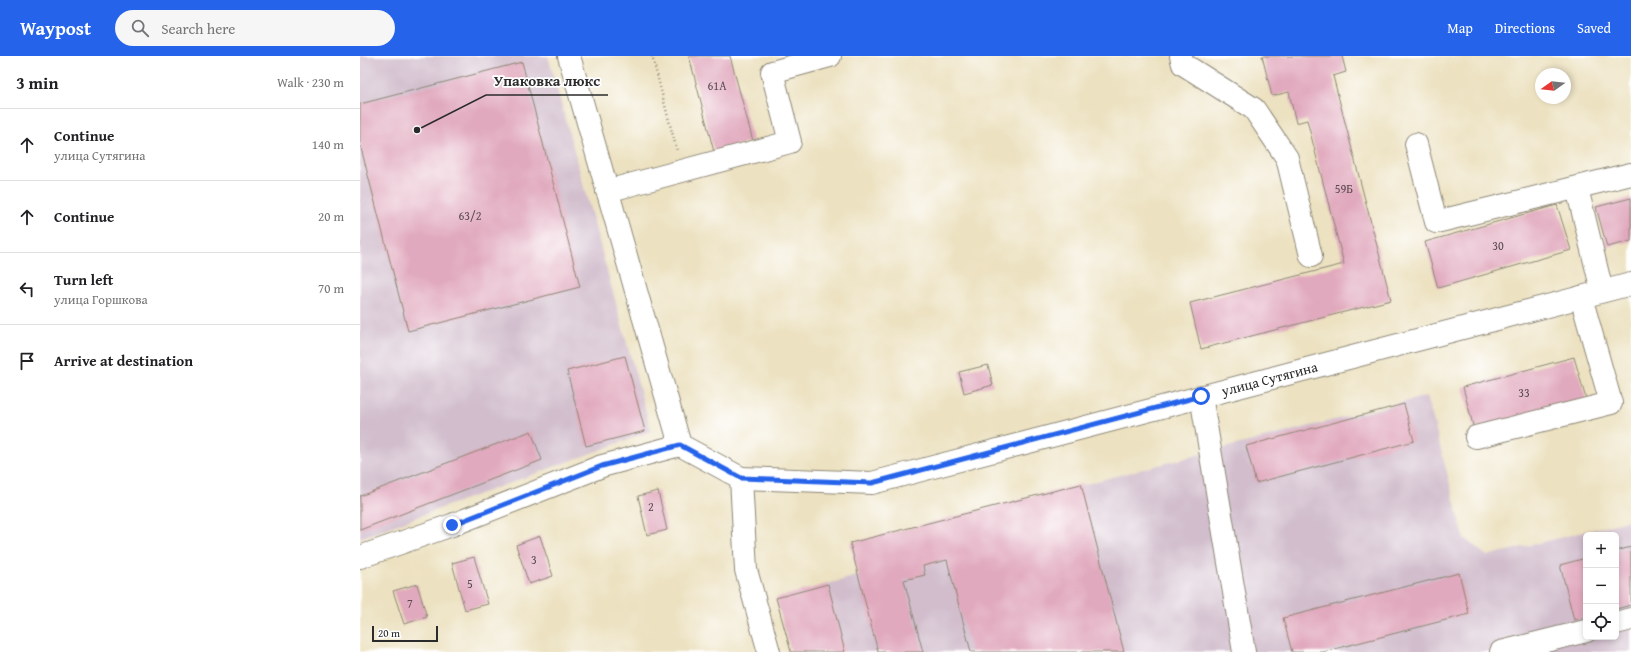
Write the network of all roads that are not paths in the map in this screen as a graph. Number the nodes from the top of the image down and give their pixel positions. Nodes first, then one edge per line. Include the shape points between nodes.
1 (569, 56) edge
2 (830, 56) edge
3 (1181, 56) edge
4 (1416, 144) dead end
5 (1631, 174) edge
6 (1577, 188) junction
7 (608, 191) junction
8 (1311, 256) dead end
9 (1631, 284) edge
10 (1591, 294) junction
11 (1201, 396) junction
12 (1476, 437) dead end
13 (680, 445) junction
14 (741, 478) junction
15 (360, 557) edge
16 (1631, 619) edge
17 (1619, 622) edge
18 (1583, 632) edge
19 (769, 652) edge
20 (1244, 652) edge
21 (1501, 652) edge

1 - 7 street
2 - 7 street via 772,72 790,142
3 - 8 street via 1183,64 1254,109 1287,158
4 - 6 street via 1436,222
5 - 6 street
6 - 10 street
7 - 13 street
9 - 10 street, улица Сутягина
10 - 11 street, улица Сутягина
10 - 12 street via 1611,402
11 - 14 street, улица Сутягина via 872,483
11 - 20 street
13 - 14 street
13 - 15 street via 602,466 452,525
14 - 19 street via 746,570
16 - 17 street
18 - 21 street

